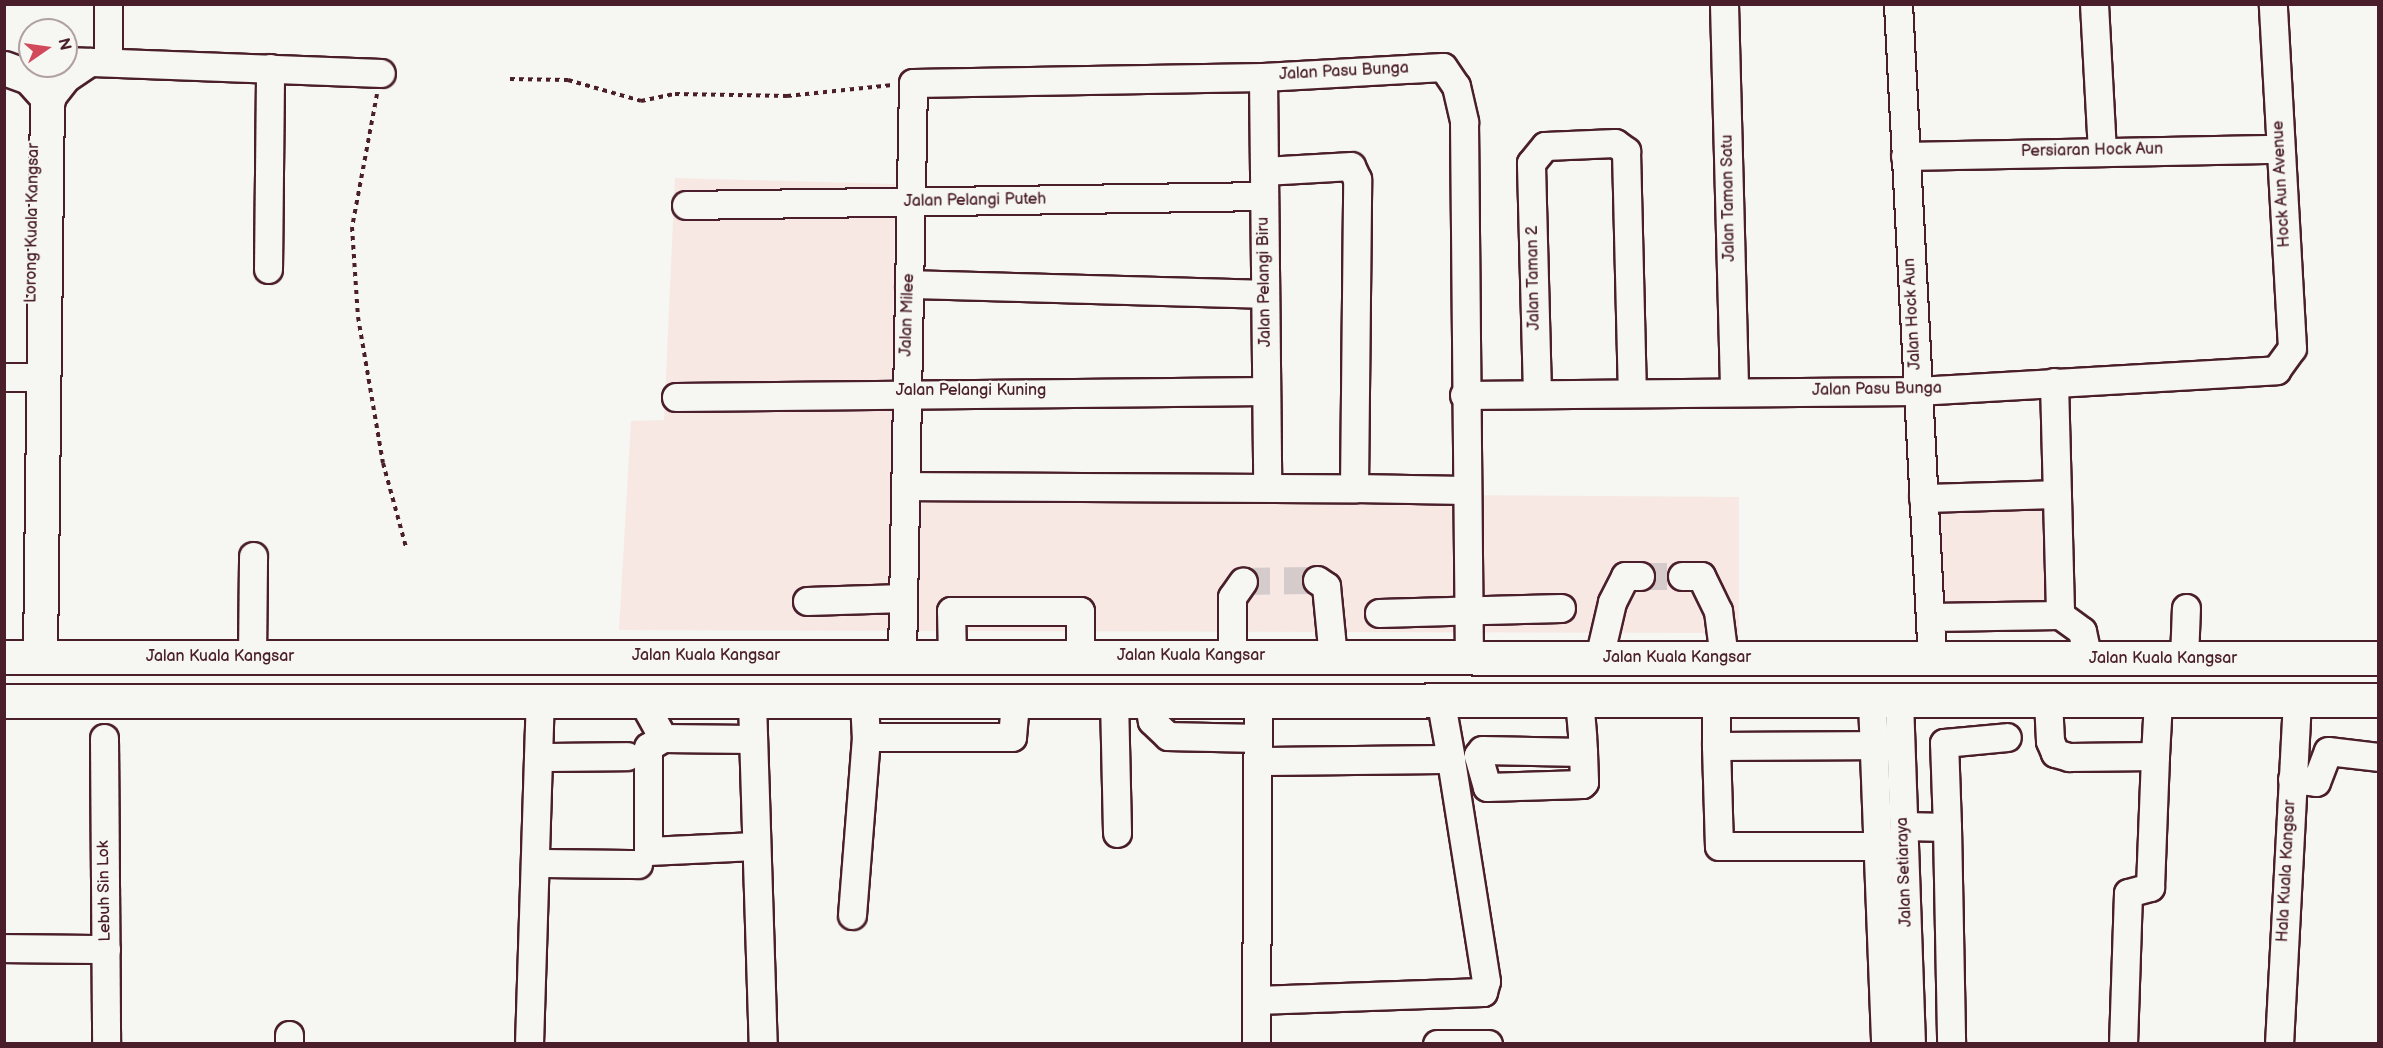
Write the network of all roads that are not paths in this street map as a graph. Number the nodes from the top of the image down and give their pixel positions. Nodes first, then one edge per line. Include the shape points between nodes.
1 (108, 4) edge
2 (1724, 4) edge
3 (1898, 4) edge
4 (2094, 4) edge
5 (2273, 4) edge
6 (88, 62) edge
7 (4, 67) edge
8 (270, 68) junction
9 (381, 73) road end
10 (1263, 77) junction
11 (4, 81) edge
12 (913, 82) joint
13 (47, 115) junction
14 (2279, 148) junction
15 (2102, 150) junction
16 (1905, 156) junction
17 (1264, 184) junction
18 (911, 202) junction
19 (686, 205) dead end
20 (268, 268) dead end
21 (909, 284) junction
22 (1265, 294) junction
23 (2287, 362) joint
24 (4, 377) edge
25 (41, 377) junction
26 (2054, 382) junction
27 (906, 391) junction
28 (1266, 391) junction
29 (1917, 391) junction
30 (1734, 392) junction
31 (1632, 393) junction
32 (1537, 394) junction
33 (1464, 395) junction
34 (676, 397) dead end
35 (905, 486) junction
36 (1267, 487) junction
37 (1354, 488) junction
38 (1466, 490) junction
39 (2057, 494) junction
40 (1923, 498) junction
41 (253, 556) dead end
42 (1640, 576) tunnel mouth
43 (1682, 576) tunnel mouth
44 (1317, 580) dead end
45 (1243, 581) dead end
46 (903, 598) junction
47 (807, 601) dead end
48 (1561, 608) dead end
49 (2186, 608) dead end
50 (1469, 610) junction
51 (1379, 613) dead end
52 (2060, 615) junction
53 (1930, 617) junction
54 (902, 656) junction
55 (1080, 656) junction
56 (1232, 656) junction
57 (4, 657) edge
58 (40, 657) junction
59 (252, 657) junction
60 (952, 657) junction
61 (1333, 657) junction
62 (1469, 658) junction
63 (1599, 658) junction
64 (1724, 658) junction
65 (2379, 658) edge
66 (2184, 659) junction
67 (1932, 660) junction
68 (2088, 660) junction
69 (4, 685) edge
70 (1258, 698) junction
71 (1440, 698) junction
72 (1114, 699) junction
73 (1148, 699) junction
74 (1572, 699) junction
75 (2296, 699) junction
76 (198, 700) junction
77 (1015, 700) junction
78 (1716, 700) junction
79 (2158, 700) junction
80 (2379, 700) edge
81 (4, 701) edge
82 (864, 701) junction
83 (1886, 701) junction
84 (2048, 701) junction
85 (540, 702) junction
86 (643, 702) junction
87 (752, 702) junction
88 (866, 737) junction
89 (2007, 737) dead end
90 (104, 738) dead end
91 (663, 738) junction
92 (753, 739) junction
93 (1887, 745) junction
94 (1716, 746) junction
95 (1257, 750) junction
96 (1575, 752) dead end
97 (627, 756) dead end
98 (2155, 756) junction
99 (2379, 756) edge
100 (538, 757) junction
101 (1450, 759) junction
102 (2292, 779) junction
103 (1947, 827) junction
104 (1117, 833) dead end
105 (1895, 839) junction
106 (755, 846) junction
107 (535, 863) junction
108 (638, 864) dead end
109 (852, 915) dead end
110 (4, 948) edge
111 (106, 949) junction
112 (1256, 1000) junction
113 (106, 1044) edge
114 (529, 1044) edge
115 (763, 1044) edge
116 (1256, 1044) edge
117 (1437, 1044) edge
118 (1488, 1044) edge
119 (1885, 1044) edge
120 (1911, 1044) edge
121 (1951, 1044) edge
122 (2123, 1044) edge
123 (2279, 1044) edge

1 - 6 street
2 - 30 street, Jalan Taman Satu
3 - 16 street, Jalan Hock Aun
4 - 15 street
5 - 14 street, Hock Aun Avenue
6 - 8 street
6 - 13 street via 66,78 52,96
7 - 13 main road, Lorong Kuala Kangsar via 39,85 47,97
8 - 9 street
8 - 20 street
10 - 12 street, Jalan Pasu Bunga
10 - 17 street, Jalan Pelangi Biru
10 - 33 street, Jalan Pasu Bunga via 1443,67 1456,86 1464,122
11 - 25 main road, Lorong Kuala Kangsar via 24,92 33,114 31,357
12 - 18 street, Jalan Milee
13 - 25 main road, Lorong Kuala Kangsar
14 - 15 street, Persiaran Hock Aun
14 - 23 street, Hock Aun Avenue via 2292,348
15 - 16 street, Persiaran Hock Aun
16 - 29 street, Jalan Hock Aun
17 - 18 street, Jalan Pelangi Puteh
17 - 22 street, Jalan Pelangi Biru
17 - 37 street, Jalan Pelangi Puteh via 1352,166 1357,179
18 - 19 street, Jalan Pelangi Puteh
18 - 21 street, Jalan Milee
21 - 22 street
21 - 27 street, Jalan Milee
22 - 28 street, Jalan Pelangi Biru
23 - 26 street, Jalan Pasu Bunga via 2276,370
24 - 25 street
25 - 58 main road, Lorong Kuala Kangsar
26 - 29 street, Jalan Pasu Bunga
26 - 39 street
27 - 28 street, Jalan Pelangi Kuning
27 - 34 street, Jalan Pelangi Kuning
27 - 35 street, Jalan Milee
28 - 36 street, Jalan Pelangi Biru
29 - 30 street, Jalan Pasu Bunga
29 - 40 street, Jalan Hock Aun
30 - 31 street, Jalan Pasu Bunga
31 - 32 street, Jalan Pasu Bunga
31 - 32 street, Jalan Taman 2 via 1626,151 1615,142 1545,146 1531,163
32 - 33 street, Jalan Pasu Bunga
33 - 38 street, Jalan Pasu Bunga
35 - 36 street
35 - 46 street, Jalan Milee
36 - 37 street
37 - 38 street
38 - 50 street, Jalan Pasu Bunga
39 - 40 street
39 - 52 street
40 - 53 street, Jalan Hock Aun
41 - 59 street
42 - 63 street via 1625,576 1612,602
43 - 64 street via 1701,576 1718,611
44 - 61 street via 1326,586
45 - 56 street via 1232,597
46 - 47 street
46 - 54 street, Jalan Milee
48 - 50 street
49 - 66 street
50 - 51 street
50 - 62 street, Jalan Pasu Bunga
52 - 53 street
52 - 68 street via 2082,631
53 - 67 street, Jalan Hock Aun
54 - 59 main road, Jalan Kuala Kangsar
54 - 60 main road, Jalan Kuala Kangsar
55 - 56 main road, Jalan Kuala Kangsar
55 - 60 main road, Jalan Kuala Kangsar
55 - 60 street via 1080,611 951,611
56 - 61 main road, Jalan Kuala Kangsar
57 - 58 main road, Jalan Kuala Kangsar
58 - 59 main road, Jalan Kuala Kangsar
58 - 69 main road
58 - 76 main road via 48,672 63,683 164,688
61 - 62 main road, Jalan Kuala Kangsar
62 - 63 main road, Jalan Kuala Kangsar
63 - 64 main road, Jalan Kuala Kangsar
64 - 67 main road, Jalan Kuala Kangsar
65 - 66 main road, Jalan Kuala Kangsar
66 - 68 main road, Jalan Kuala Kangsar
67 - 68 main road, Jalan Kuala Kangsar
70 - 71 main road
70 - 73 main road
70 - 95 street
71 - 74 main road
71 - 101 street
72 - 73 main road
72 - 77 main road
72 - 104 street
73 - 95 street via 1152,721 1168,736
74 - 78 main road
74 - 96 street
75 - 79 main road
75 - 80 main road
75 - 102 street, Hala Kuala Kangsar
76 - 81 main road
76 - 85 main road
77 - 82 main road
77 - 88 street via 1012,737
78 - 83 main road
78 - 94 street
79 - 84 main road
79 - 98 street
82 - 87 main road
82 - 88 street
83 - 84 main road
83 - 93 street, Jalan Setiaraya
84 - 98 street via 2055,753
85 - 86 main road
85 - 100 street
86 - 87 main road
86 - 91 street
87 - 92 street
88 - 109 street
89 - 103 street via 1944,743
90 - 111 street, Lebuh Sin Lok
91 - 92 street
91 - 106 street via 648,747 648,851
92 - 106 street
93 - 94 street
93 - 105 street, Jalan Setiaraya
94 - 105 street via 1719,846
95 - 101 street
95 - 112 street
97 - 100 street
98 - 122 street via 2150,887 2128,893
99 - 102 street via 2328,751 2316,782
100 - 107 street
101 - 112 street via 1486,981 1483,992
102 - 123 street, Hala Kuala Kangsar
103 - 105 street
103 - 121 street
105 - 119 street
105 - 120 street, Jalan Setiaraya
106 - 115 street
107 - 108 street
107 - 114 street
110 - 111 street
111 - 113 street, Lebuh Sin Lok
112 - 116 street
117 - 118 street

